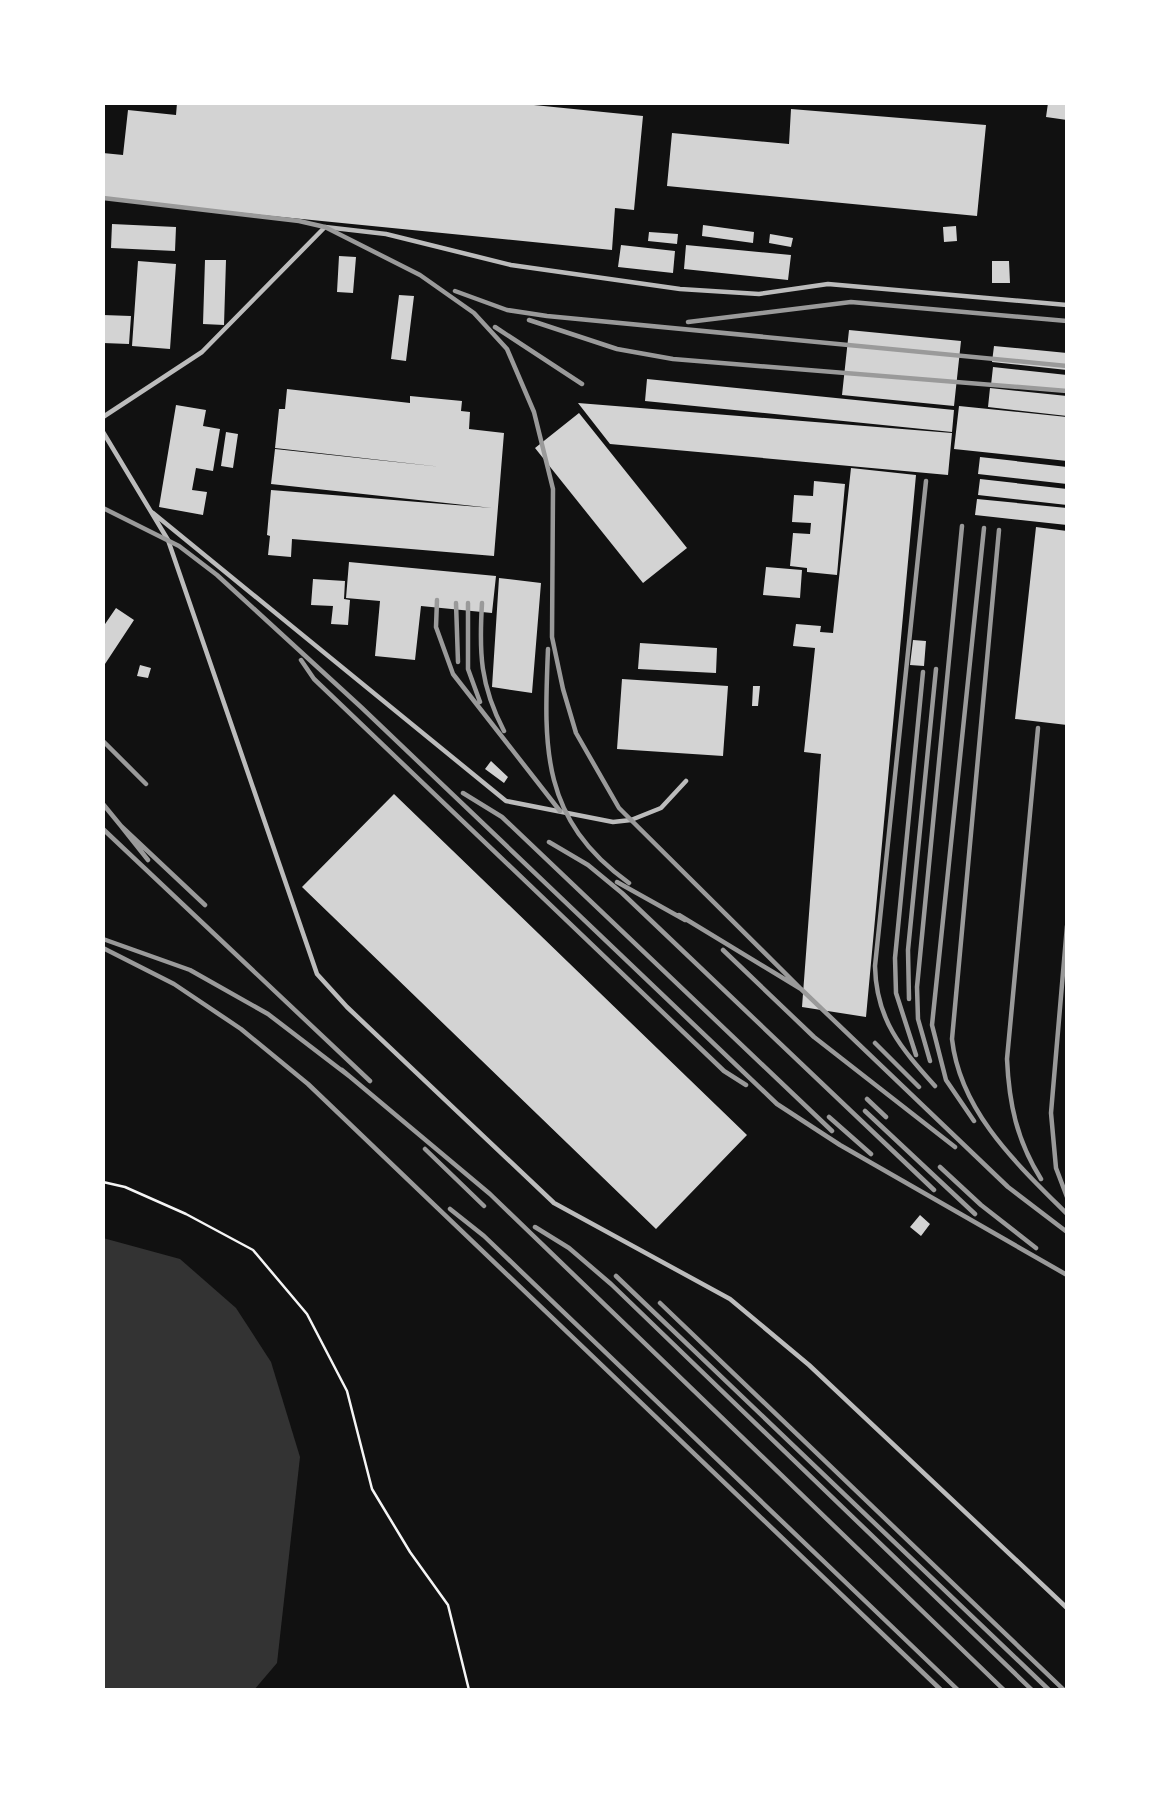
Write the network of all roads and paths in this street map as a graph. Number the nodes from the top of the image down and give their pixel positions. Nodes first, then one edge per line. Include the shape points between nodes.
1 (1067, 304) edge
2 (103, 417) edge
3 (103, 432) edge
4 (150, 510) junction
5 (687, 781) dead end
6 (103, 1182) edge
7 (1067, 1608) edge
8 (469, 1690) edge

1 - 2 lane via 828,284 759,294 680,289 511,265 386,234 325,227 202,352
3 - 4 lane
4 - 5 lane via 506,801 612,822 631,820 661,808
4 - 7 lane via 168,540 317,974 554,1203 730,1299 809,1365
6 - 8 path via 186,1214 253,1250 307,1314 347,1391 372,1489 448,1605

